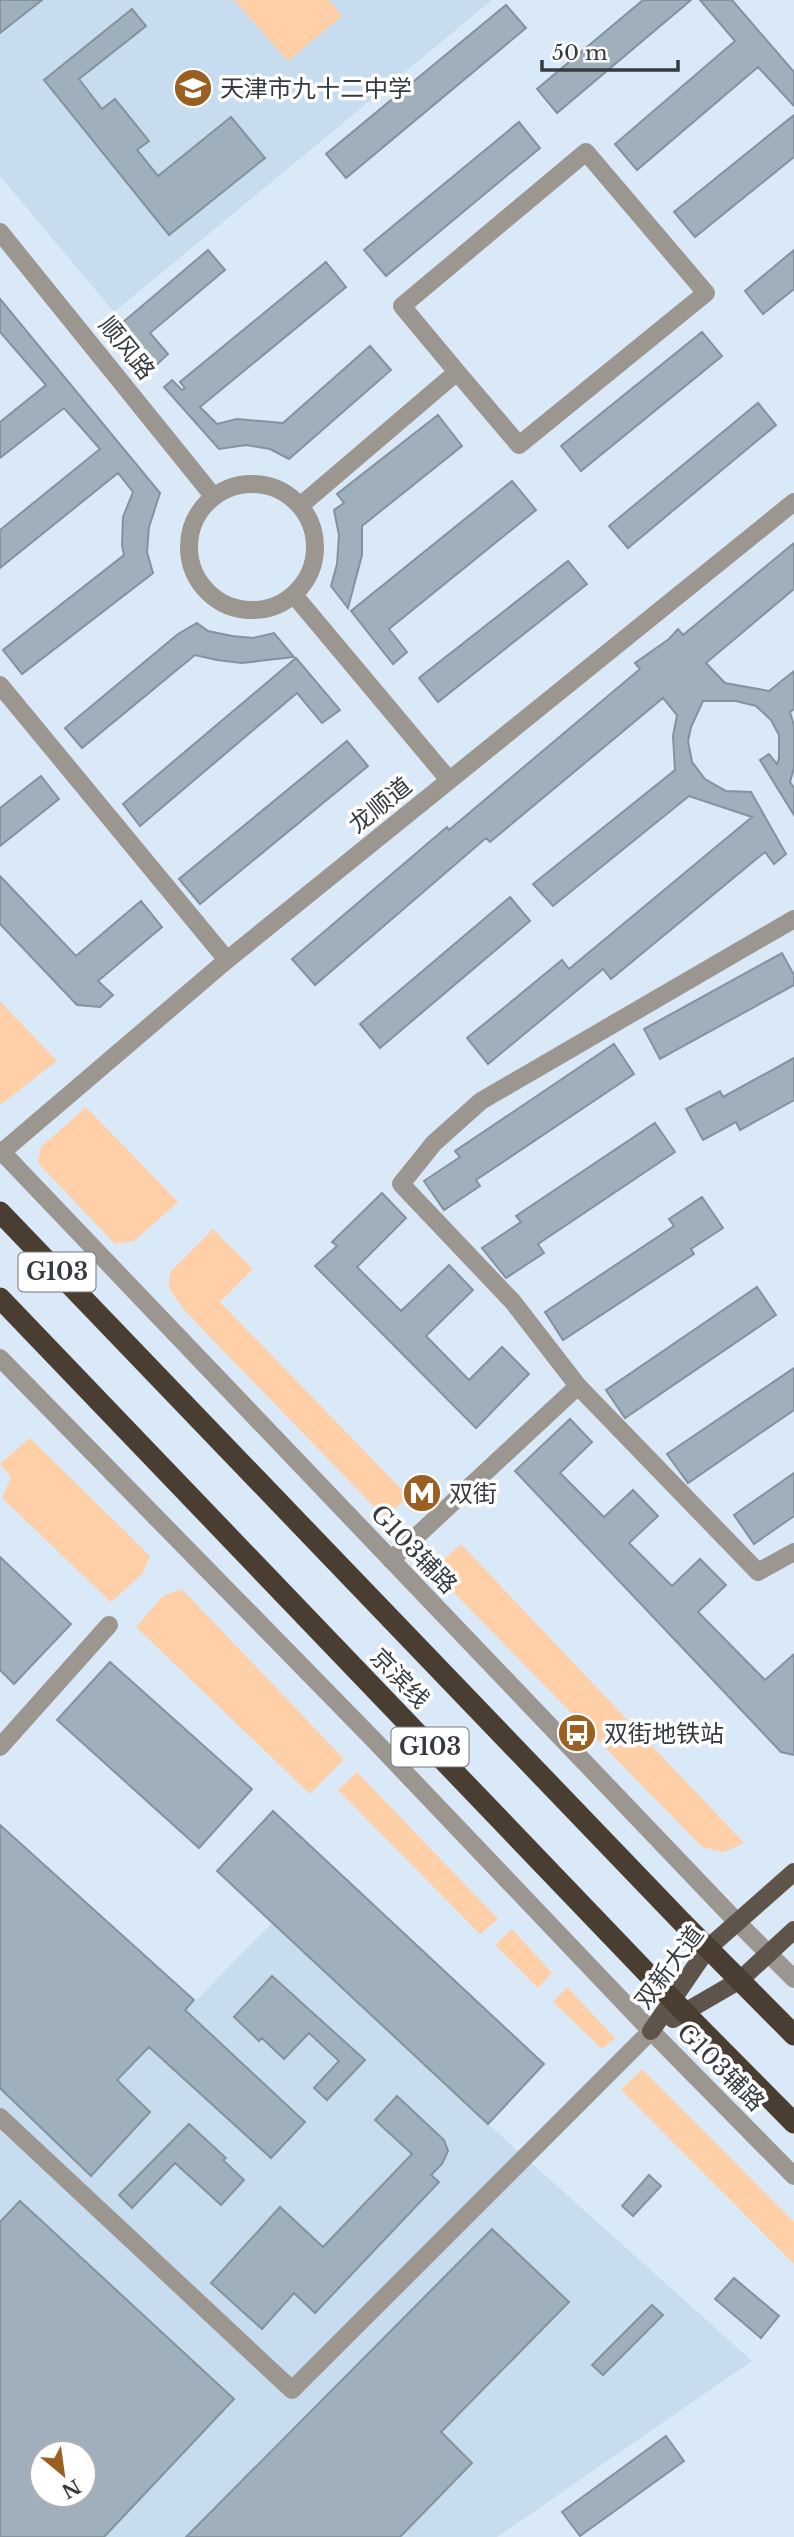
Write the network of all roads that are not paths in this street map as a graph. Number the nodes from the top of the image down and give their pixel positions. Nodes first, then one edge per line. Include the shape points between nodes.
1 (0, 232) edge
2 (457, 372) junction
3 (214, 496) junction
4 (794, 502) edge
5 (301, 505) junction
6 (294, 595) junction
7 (0, 685) edge
8 (449, 780) junction
9 (794, 919) edge
10 (228, 960) junction
11 (1, 1151) edge
12 (0, 1212) edge
13 (0, 1298) edge
14 (0, 1358) edge
15 (578, 1386) junction
16 (794, 1552) edge
17 (391, 1560) junction
18 (109, 1625) dead end
19 (0, 1747) edge
20 (794, 1872) edge
21 (738, 1923) junction
22 (794, 1930) edge
23 (768, 1953) junction
24 (794, 1979) edge
25 (651, 2031) junction
26 (794, 2035) edge
27 (0, 2117) edge
28 (794, 2123) edge
29 (794, 2176) edge

1 - 3 street, 顺风路
2 - 2 street via 519,445 706,293 586,152 402,306
2 - 5 street
3 - 5 street via 239,484 254,483 275,487
3 - 6 street via 192,525 188,551 192,571 203,588 222,604 246,611 262,610
4 - 8 street, 龙顺道
5 - 6 street via 316,538 315,559
6 - 8 street
7 - 10 street
8 - 10 street, 龙顺道
9 - 15 street via 481,1101 434,1143 401,1184 513,1302
10 - 11 street, 龙顺道
11 - 17 street, G103辅路
12 - 26 highway, 京滨线 / G103
13 - 28 highway, 京滨线 / G103
14 - 25 street, G103辅路
15 - 16 street via 758,1572
15 - 17 street
17 - 21 street, G103辅路
18 - 19 street
20 - 21 main road, 双新大道
21 - 23 street, G103辅路
21 - 25 main road, 双新大道 via 708,1948
22 - 23 main road, 双新大道
23 - 24 street, G103辅路
23 - 25 main road, 双新大道 via 740,1980
25 - 27 street via 292,2390
25 - 29 street, G103辅路

